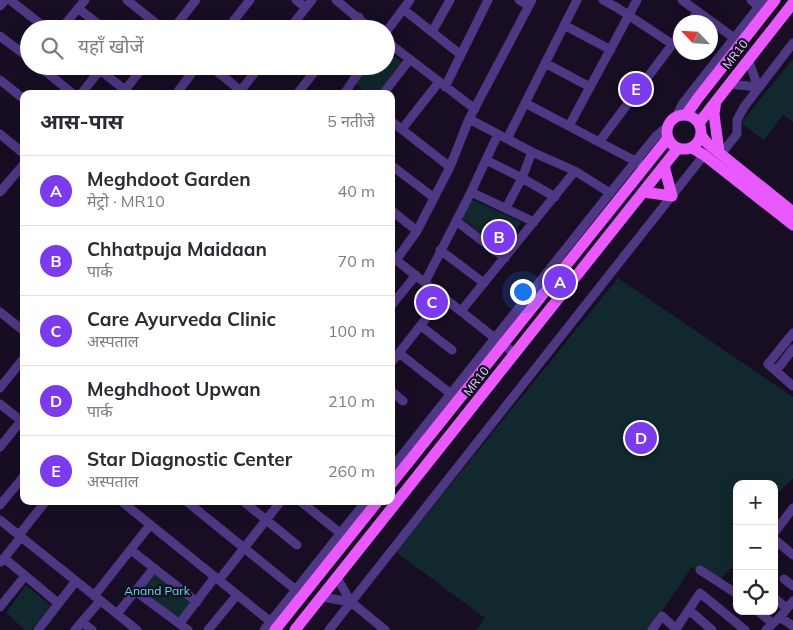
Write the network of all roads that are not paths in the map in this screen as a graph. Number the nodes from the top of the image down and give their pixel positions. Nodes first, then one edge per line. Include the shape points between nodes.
1 (5, 0) edge
2 (10, 0) edge
3 (85, 0) edge
4 (127, 0) edge
5 (250, 0) edge
6 (296, 0) edge
7 (312, 0) edge
8 (336, 0) edge
9 (410, 0) edge
10 (449, 0) edge
11 (488, 0) edge
12 (519, 0) edge
13 (577, 0) edge
14 (603, 0) edge
15 (637, 0) edge
16 (682, 0) edge
17 (751, 0) edge
18 (775, 0) edge
19 (193, 1) edge
20 (530, 3) edge
21 (762, 3) edge
22 (793, 3) edge
23 (0, 6) edge
24 (78, 8) junction
25 (306, 8) junction
26 (403, 9) junction
27 (698, 12) junction
28 (629, 15) junction
29 (696, 15) edge
30 (359, 17) junction
31 (36, 20) edge
32 (68, 20) edge
33 (93, 20) edge
34 (152, 20) edge
35 (180, 20) edge
36 (234, 20) edge
37 (296, 20) edge
38 (357, 20) edge
39 (362, 20) edge
40 (395, 20) edge
41 (564, 25) junction
42 (432, 32) junction
43 (0, 36) edge
44 (734, 38) junction
45 (793, 43) edge
46 (672, 44) joint
47 (395, 48) edge
48 (610, 50) junction
49 (20, 51) edge
50 (461, 55) junction
51 (410, 59) junction
52 (748, 59) junction
53 (545, 63) junction
54 (50, 75) edge
55 (93, 75) edge
56 (106, 75) edge
57 (138, 75) edge
58 (190, 75) edge
59 (220, 75) edge
60 (253, 75) edge
61 (313, 75) edge
62 (358, 75) edge
63 (0, 80) edge
64 (442, 84) junction
65 (729, 84) junction
66 (590, 87) junction
67 (758, 87) junction
68 (68, 90) edge
69 (83, 90) edge
70 (125, 90) edge
71 (129, 90) edge
72 (179, 90) edge
73 (237, 90) edge
74 (241, 90) edge
75 (300, 90) edge
76 (351, 90) edge
77 (386, 90) edge
78 (20, 96) edge
79 (716, 100) junction
80 (525, 103) junction
81 (475, 109) junction
82 (469, 119) junction
83 (698, 123) junction
84 (395, 124) edge
85 (674, 124) junction
86 (569, 126) junction
87 (402, 129) junction
88 (0, 134) edge
89 (498, 134) junction
90 (701, 136) junction
91 (507, 139) junction
92 (599, 142) junction
93 (678, 148) junction
94 (692, 148) junction
95 (20, 151) edge
96 (532, 152) junction
97 (720, 153) junction
98 (704, 155) junction
99 (486, 160) junction
100 (640, 164) junction
101 (664, 166) junction
102 (450, 167) junction
103 (395, 168) edge
104 (20, 169) edge
105 (575, 171) junction
106 (522, 178) junction
107 (0, 192) edge
108 (471, 192) junction
109 (643, 192) junction
110 (610, 193) junction
111 (672, 196) junction
112 (433, 197) junction
113 (555, 197) junction
114 (506, 208) junction
115 (793, 212) edge
116 (395, 213) edge
117 (456, 221) junction
118 (534, 222) junction
119 (793, 225) edge
120 (418, 231) junction
121 (440, 250) junction
122 (395, 257) edge
123 (505, 258) junction
124 (395, 259) edge
125 (416, 275) junction
126 (425, 282) junction
127 (484, 283) junction
128 (443, 297) junction
129 (395, 301) edge
130 (461, 311) junction
131 (1, 314) edge
132 (421, 326) junction
133 (20, 328) edge
134 (793, 333) edge
135 (499, 341) junction
136 (793, 349) edge
137 (452, 350) dead end
138 (399, 353) junction
139 (515, 354) junction
140 (395, 358) edge
141 (20, 363) edge
142 (776, 371) junction
143 (793, 386) edge
144 (0, 388) edge
145 (395, 394) edge
146 (451, 394) junction
147 (403, 400) dead end
148 (0, 404) edge
149 (20, 420) edge
150 (20, 424) edge
151 (0, 447) edge
152 (395, 464) edge
153 (395, 479) edge
154 (20, 481) edge
155 (0, 505) edge
156 (43, 505) edge
157 (132, 505) edge
158 (191, 505) edge
159 (247, 505) edge
160 (278, 505) edge
161 (305, 505) edge
162 (363, 505) edge
163 (375, 505) edge
164 (793, 508) edge
165 (0, 520) edge
166 (266, 520) junction
167 (150, 525) junction
168 (778, 528) edge
169 (340, 533) junction
170 (20, 536) junction
171 (778, 543) edge
172 (297, 545) dead end
173 (244, 548) junction
174 (132, 550) junction
175 (793, 555) edge
176 (2, 560) edge
177 (154, 568) junction
178 (700, 570) dead end
179 (26, 576) junction
180 (217, 578) junction
181 (337, 578) junction
182 (784, 579) dead end
183 (76, 582) junction
184 (793, 586) edge
185 (296, 590) junction
186 (135, 591) junction
187 (733, 591) edge
188 (237, 595) junction
189 (322, 596) junction
190 (97, 598) junction
191 (778, 599) edge
192 (197, 602) junction
193 (351, 602) junction
194 (58, 603) junction
195 (791, 603) edge
196 (0, 607) edge
197 (689, 610) junction
198 (116, 614) junction
199 (761, 615) edge
200 (780, 617) junction
201 (82, 622) junction
202 (180, 623) junction
203 (274, 626) edge
204 (793, 626) edge
205 (769, 627) edge
206 (676, 629) edge
207 (38, 630) edge
208 (76, 630) edge
209 (92, 630) edge
210 (137, 630) edge
211 (188, 630) edge
212 (208, 630) edge
213 (264, 630) edge
214 (295, 630) edge
215 (329, 630) edge
216 (385, 630) edge
217 (652, 630) edge
218 (712, 630) edge
219 (745, 630) edge

1 - 23 street
2 - 31 street
3 - 24 street
4 - 34 street
5 - 36 street
6 - 25 street
7 - 25 street
8 - 30 street
9 - 26 street
10 - 42 street
11 - 50 street
12 - 20 street
13 - 41 street
14 - 28 street
15 - 28 street
16 - 27 street
17 - 21 street
18 - 85 main road, MR10
19 - 35 street
20 - 81 street
21 - 44 street
22 - 52 main road, MR10
24 - 32 street
24 - 33 street
25 - 37 street
26 - 40 street
26 - 42 street
27 - 29 street
27 - 44 street
28 - 46 street
28 - 48 street
30 - 38 street
30 - 39 street
41 - 48 street
41 - 53 street
42 - 50 street
43 - 49 street
44 - 85 street via 684,103
45 - 67 street
46 - 92 street
47 - 51 street
48 - 66 street
50 - 64 street
51 - 64 street
51 - 77 street
52 - 65 main road, MR10
52 - 67 street
53 - 66 street
53 - 80 street
54 - 68 street
55 - 69 street
56 - 70 street
57 - 71 street
58 - 72 street
59 - 73 street
60 - 74 street
61 - 75 street
62 - 76 street
63 - 78 street
64 - 81 street
64 - 87 street
65 - 67 street
65 - 79 main road, MR10
66 - 86 street
67 - 97 street via 737,120 737,134
79 - 83 main road, MR10
79 - 97 main road via 714,114
80 - 86 street
80 - 91 street
81 - 82 street
82 - 89 street
82 - 102 street
83 - 85 main road via 695,119
83 - 90 main road
84 - 87 street
85 - 93 main road via 674,146
85 - 100 main road, MR10
86 - 92 street
87 - 102 street
88 - 95 street
89 - 91 street
89 - 99 street
90 - 94 main road
90 - 97 main road
91 - 96 street
92 - 100 street
93 - 94 main road
93 - 101 main road, MR10
94 - 98 main road
96 - 105 street
96 - 106 street
97 - 115 main road
98 - 111 street
98 - 119 main road
99 - 106 street
99 - 108 street
100 - 110 street
100 - 135 main road, MR10
101 - 109 main road, MR10
101 - 111 main road
102 - 112 street
103 - 112 street
104 - 107 street
105 - 110 street
105 - 113 street
106 - 113 street
106 - 114 street
108 - 114 street
108 - 117 street
109 - 111 main road
109 - 139 main road, MR10
110 - 135 street
111 - 193 street
112 - 120 street
113 - 118 street
114 - 118 street
116 - 120 street
117 - 121 street
117 - 123 street
118 - 123 street
120 - 122 street
121 - 126 street
121 - 127 street
123 - 127 street
124 - 125 street
125 - 126 street
125 - 129 street
126 - 128 street
127 - 130 street
128 - 130 street
128 - 132 street
130 - 135 street
131 - 133 street
132 - 137 street
132 - 138 street
134 - 142 street via 768,364
135 - 139 street
135 - 146 street
135 - 153 main road, MR10
136 - 142 street
138 - 140 street
138 - 146 street
139 - 181 main road, MR10
141 - 144 street
142 - 143 street
145 - 147 street
146 - 152 street
148 - 149 street
150 - 151 street
154 - 155 street
156 - 170 street
157 - 167 street
158 - 173 street
159 - 166 street
160 - 166 street
161 - 169 street
162 - 169 street
163 - 203 main road
164 - 168 street
165 - 170 street
166 - 172 street
166 - 173 street
167 - 174 street
167 - 180 street
169 - 185 street
170 - 176 street
170 - 183 street
171 - 175 street
173 - 180 street
173 - 185 street
174 - 177 street
174 - 190 street
176 - 179 street
177 - 186 street
177 - 192 street
178 - 187 street
179 - 194 street
179 - 196 street
180 - 188 street
180 - 192 street
181 - 189 main road, MR10
181 - 193 street
182 - 184 street
183 - 190 street
183 - 194 street
185 - 203 street
186 - 198 street
186 - 202 street
188 - 203 street
188 - 212 street
189 - 193 street
189 - 214 main road, MR10
190 - 198 street
190 - 201 street
191 - 195 street
192 - 202 street
193 - 215 street
193 - 216 street
194 - 207 street
195 - 200 street
197 - 206 street
197 - 218 street
197 - 219 street via 700,593
198 - 210 street
199 - 205 street
200 - 204 street
200 - 205 street
201 - 208 street
201 - 209 street
202 - 211 street
203 - 213 street
206 - 217 street via 662,616

